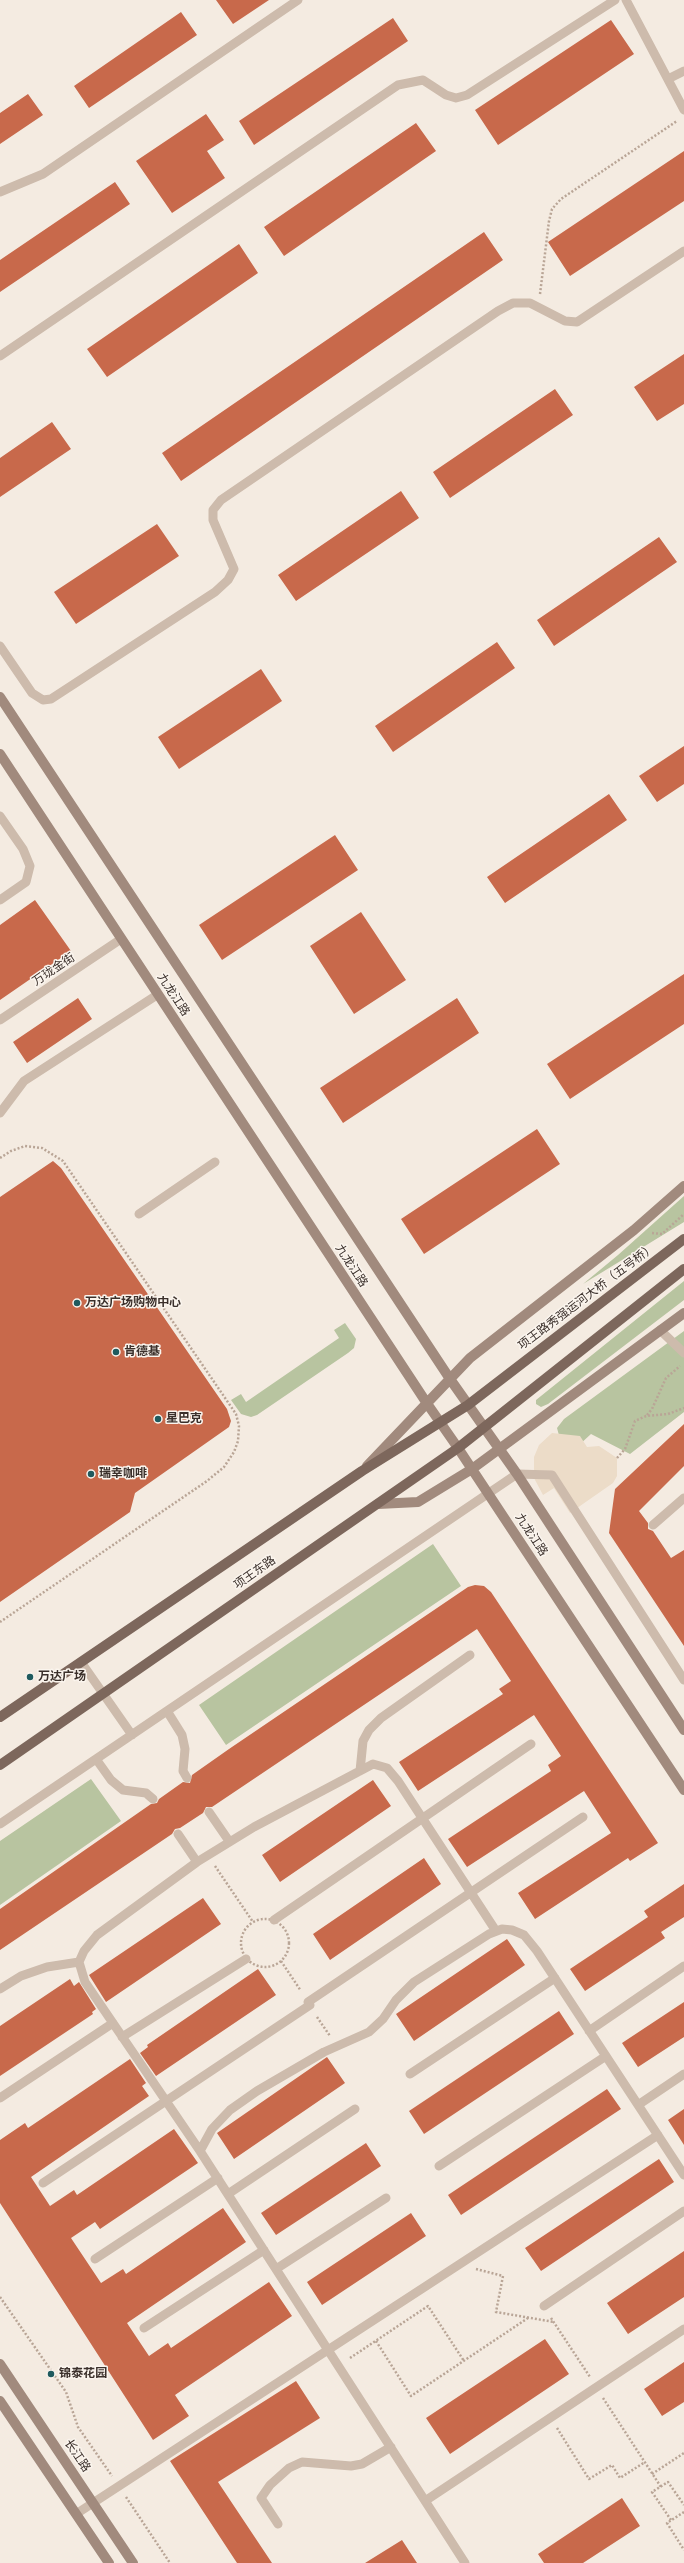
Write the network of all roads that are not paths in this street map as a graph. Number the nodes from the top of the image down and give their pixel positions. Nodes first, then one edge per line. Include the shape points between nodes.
1 (298, 0) edge
2 (615, 0) edge
3 (626, 0) edge
4 (684, 71) edge
5 (668, 79) junction
6 (684, 110) edge
7 (0, 192) edge
8 (684, 251) edge
9 (0, 356) edge
10 (0, 646) edge
11 (0, 697) edge
12 (0, 754) edge
13 (0, 816) edge
14 (0, 900) edge
15 (121, 939) junction
16 (157, 995) junction
17 (0, 1020) edge
18 (0, 1113) edge
19 (215, 1162) dead end
20 (684, 1186) edge
21 (139, 1214) dead end
22 (684, 1239) edge
23 (684, 1269) edge
24 (684, 1313) edge
25 (660, 1330) junction
26 (684, 1353) edge
27 (506, 1375) joint
28 (450, 1379) junction
29 (426, 1402) junction
30 (468, 1405) junction
31 (441, 1423) junction
32 (485, 1428) junction
33 (458, 1448) junction
34 (500, 1449) junction
35 (472, 1469) junction
36 (362, 1471) junction
37 (517, 1474) junction
38 (488, 1493) junction
39 (684, 1498) edge
40 (378, 1504) junction
41 (652, 1525) dead end
42 (470, 1655) dead end
43 (81, 1662) junction
44 (684, 1680) edge
45 (103, 1694) junction
46 (167, 1711) junction
47 (0, 1717) edge
48 (684, 1730) edge
49 (132, 1735) junction
50 (531, 1744) dead end
51 (96, 1759) junction
52 (0, 1765) edge
53 (360, 1771) junction
54 (187, 1778) dead end
55 (684, 1790) edge
56 (153, 1799) dead end
57 (210, 1812) dead end
58 (422, 1817) junction
59 (583, 1817) dead end
60 (0, 1824) edge
61 (178, 1834) dead end
62 (229, 1841) junction
63 (197, 1862) junction
64 (471, 1892) junction
65 (274, 1920) road end
66 (496, 1931) junction
67 (246, 1958) road end
68 (79, 1962) junction
69 (684, 1966) edge
70 (555, 1978) junction
71 (0, 1989) edge
72 (113, 2023) junction
73 (589, 2031) junction
74 (122, 2037) junction
75 (606, 2056) junction
76 (410, 2074) dead end
77 (684, 2074) edge
78 (0, 2098) edge
79 (166, 2100) junction
80 (638, 2105) junction
81 (355, 2109) dead end
82 (658, 2135) junction
83 (200, 2151) junction
84 (439, 2166) dead end
85 (684, 2175) edge
86 (218, 2178) junction
87 (43, 2182) dead end
88 (228, 2194) junction
89 (386, 2198) dead end
90 (684, 2211) edge
91 (264, 2250) junction
92 (95, 2259) dead end
93 (276, 2269) junction
94 (544, 2306) dead end
95 (144, 2328) dead end
96 (684, 2329) edge
97 (328, 2350) junction
98 (0, 2364) edge
99 (0, 2401) edge
100 (391, 2447) junction
101 (425, 2501) junction
102 (93, 2503) junction
103 (76, 2514) junction
104 (278, 2524) dead end
105 (109, 2563) edge
106 (133, 2563) edge
107 (465, 2563) edge

1 - 7 lane via 43,174
2 - 9 lane via 467,95 456,98 446,95 423,80 398,85
3 - 5 lane
4 - 5 lane
5 - 6 lane
8 - 10 lane via 577,322 565,321 530,303 513,303 498,311 221,500 213,510 213,520 234,568 228,580 215,592 51,699 43,700 32,693
11 - 28 street, 九龙江路
12 - 15 street, 九龙江路
13 - 14 lane via 30,866 26,882
15 - 16 street, 九龙江路
15 - 17 lane, 万珑金街
16 - 18 lane via 24,1081
16 - 29 street, 九龙江路
19 - 21 lane
20 - 28 street via 634,1230 489,1341
22 - 27 main road, 项王路秀强运河大桥（五号桥）
23 - 32 main road, 项王东路
24 - 25 street
25 - 26 lane
25 - 34 street
27 - 30 main road, 项王东路
28 - 29 street
28 - 30 street, 九龙江路
29 - 31 street, 九龙江路
29 - 36 street
30 - 31 main road, 项王东路
30 - 32 street, 九龙江路
31 - 33 street, 九龙江路
31 - 36 main road, 项王东路
32 - 33 main road, 项王东路
32 - 34 street, 九龙江路
33 - 35 street, 九龙江路
33 - 40 main road, 项王东路
34 - 35 street
34 - 37 street, 九龙江路
35 - 38 street, 九龙江路
35 - 40 street via 418,1502
36 - 43 main road, 项王东路
37 - 38 lane
37 - 44 lane via 552,1475
37 - 48 street, 九龙江路
38 - 46 lane
38 - 55 street, 九龙江路
39 - 41 lane
40 - 45 main road, 项王东路
42 - 53 lane via 381,1718 369,1730 363,1741
43 - 45 lane
43 - 47 main road, 项王东路
45 - 49 lane
45 - 52 main road, 项王东路
46 - 49 lane
46 - 54 lane via 182,1735 185,1749 183,1771
49 - 51 lane
50 - 58 lane
51 - 56 lane via 111,1780 123,1790 146,1793
51 - 60 lane
53 - 58 lane via 373,1764 388,1768
53 - 62 lane
57 - 62 lane
58 - 64 lane
58 - 65 lane
59 - 64 lane
61 - 63 lane
62 - 63 lane
63 - 68 lane via 97,1935
64 - 66 lane
64 - 79 lane
66 - 70 lane via 512,1930 524,1935
66 - 83 lane via 414,1982 369,2032 324,2052 230,2110 212,2129
67 - 74 lane
68 - 71 lane via 47,1966 21,1976
68 - 72 lane via 85,1982
69 - 73 lane
70 - 73 lane
70 - 76 lane
72 - 74 lane
72 - 78 lane
73 - 75 lane
74 - 79 lane
75 - 80 lane
75 - 84 lane
77 - 80 lane
79 - 83 lane
79 - 87 lane
80 - 82 lane
81 - 88 lane
82 - 85 lane
82 - 97 lane
83 - 86 lane
86 - 88 lane
86 - 92 lane
88 - 91 lane
89 - 93 lane
90 - 94 lane
91 - 93 lane
91 - 95 lane
93 - 97 lane
96 - 101 lane
97 - 100 lane
97 - 102 lane
98 - 102 street, 长江路
99 - 103 street
100 - 101 lane
100 - 104 lane via 362,2464 351,2466 302,2462 289,2468 270,2485 261,2498
101 - 107 lane
102 - 103 lane
102 - 106 street, 长江路
103 - 105 street

